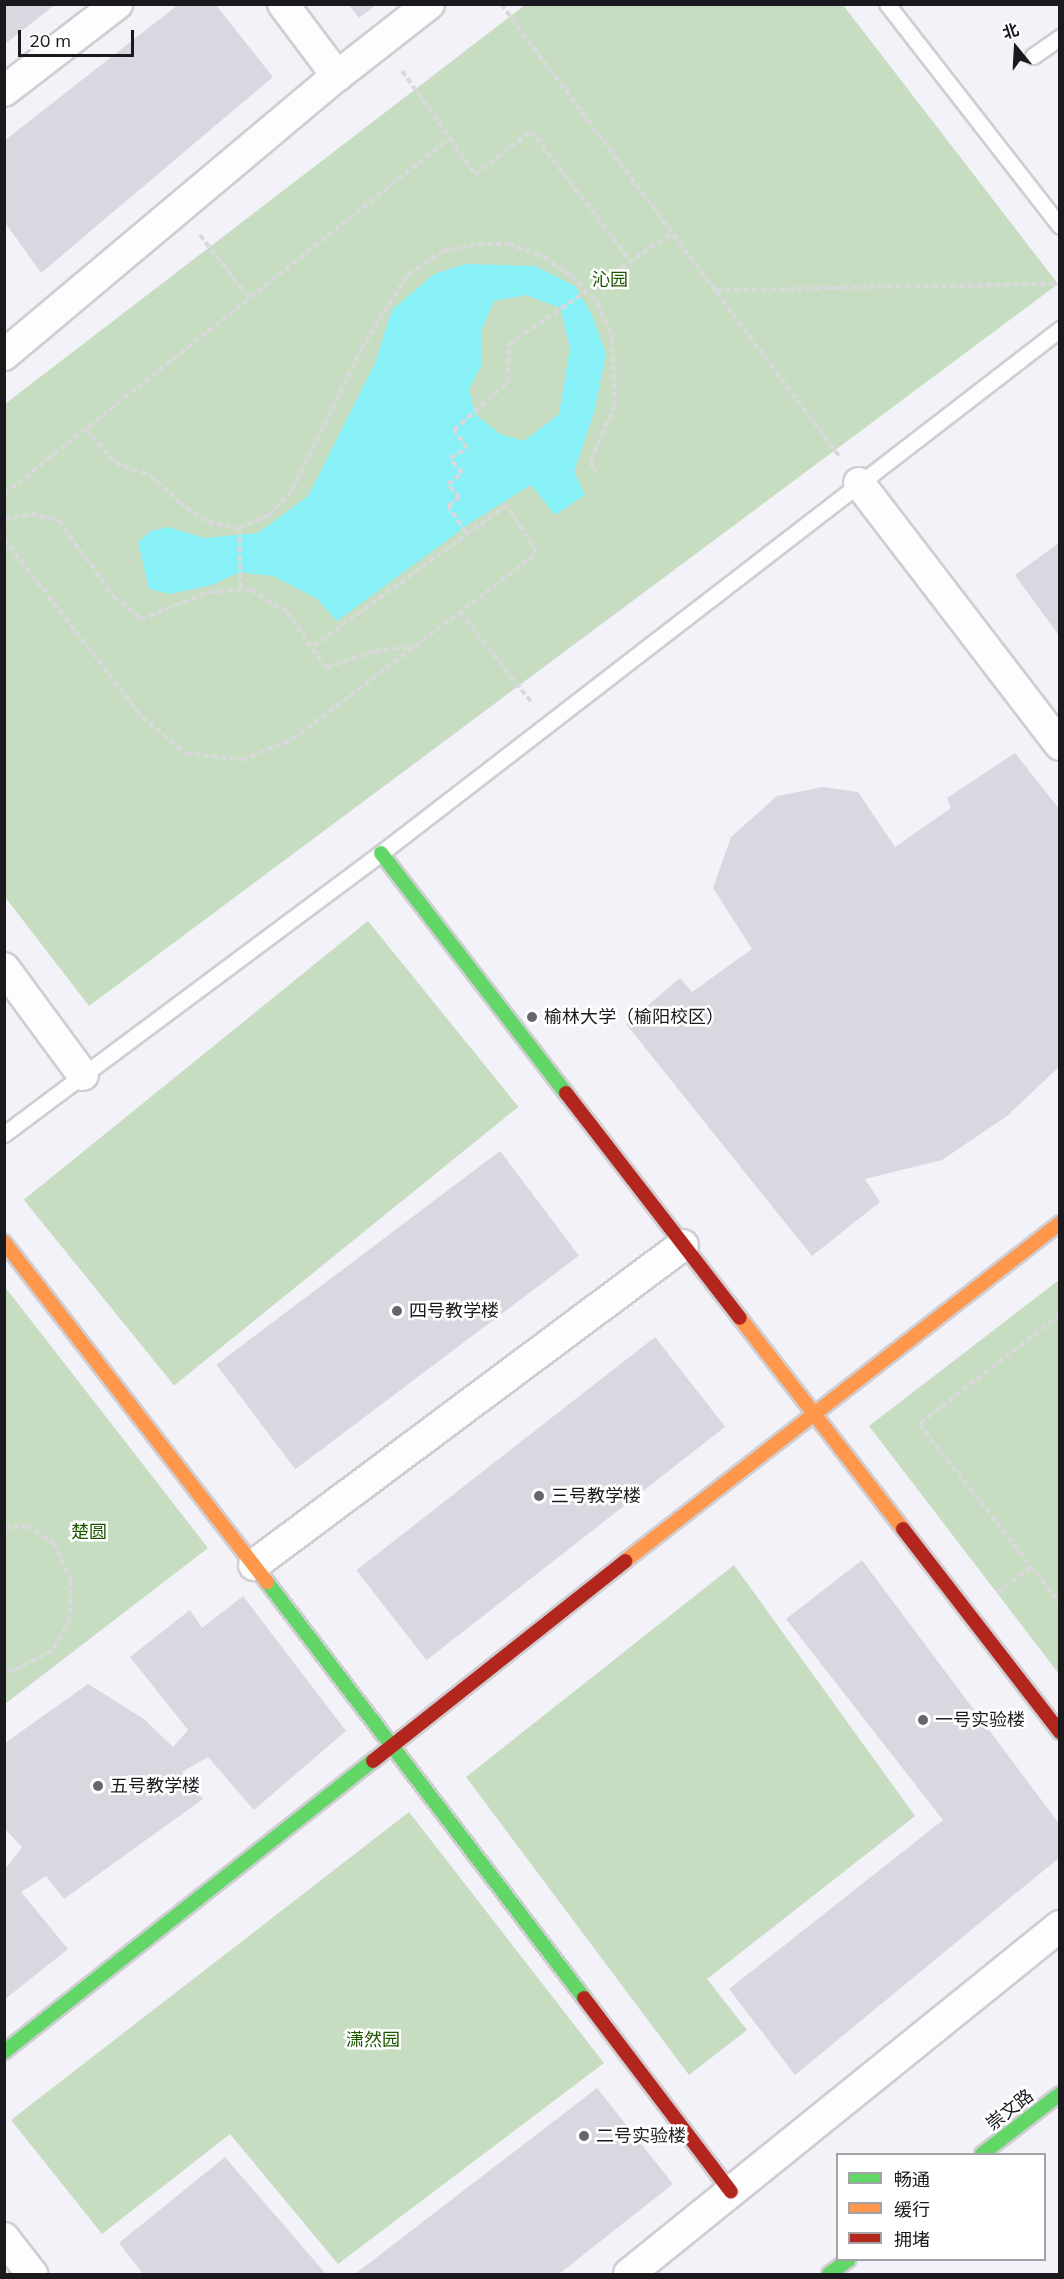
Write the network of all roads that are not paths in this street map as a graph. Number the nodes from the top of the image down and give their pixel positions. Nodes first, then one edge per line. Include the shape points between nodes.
1 (117, 4) edge
2 (283, 4) edge
3 (429, 4) edge
4 (887, 4) edge
5 (1059, 37) edge
6 (1034, 56) dead end
7 (337, 76) junction
8 (4, 91) edge
9 (1059, 226) edge
10 (1059, 329) edge
11 (10, 340) edge
12 (859, 483) junction
13 (1059, 745) edge
14 (381, 852) junction
15 (4, 968) edge
16 (83, 1075) junction
17 (4, 1134) edge
18 (1059, 1223) edge
19 (4, 1242) edge
20 (683, 1245) junction
21 (813, 1413) junction
22 (254, 1565) junction
23 (1059, 1732) edge
24 (393, 1745) junction
25 (1059, 1926) edge
26 (4, 2052) edge
27 (1059, 2094) edge
28 (983, 2153) edge
29 (731, 2192) junction
30 (4, 2238) edge
31 (845, 2261) edge
32 (32, 2274) edge
33 (629, 2274) edge
34 (829, 2274) edge

1 - 8 street
2 - 7 street
3 - 7 street
4 - 9 lane
5 - 6 lane
7 - 11 street via 180,208
10 - 12 lane
12 - 13 street
12 - 14 lane
14 - 16 lane
14 - 20 street
15 - 16 street
16 - 17 lane
18 - 21 street
19 - 22 street
20 - 21 street
20 - 22 street
21 - 23 street
21 - 24 street
22 - 24 street
24 - 26 street
24 - 29 street
25 - 29 street
27 - 28 street, 崇文路
29 - 33 street
30 - 32 street
31 - 34 street

